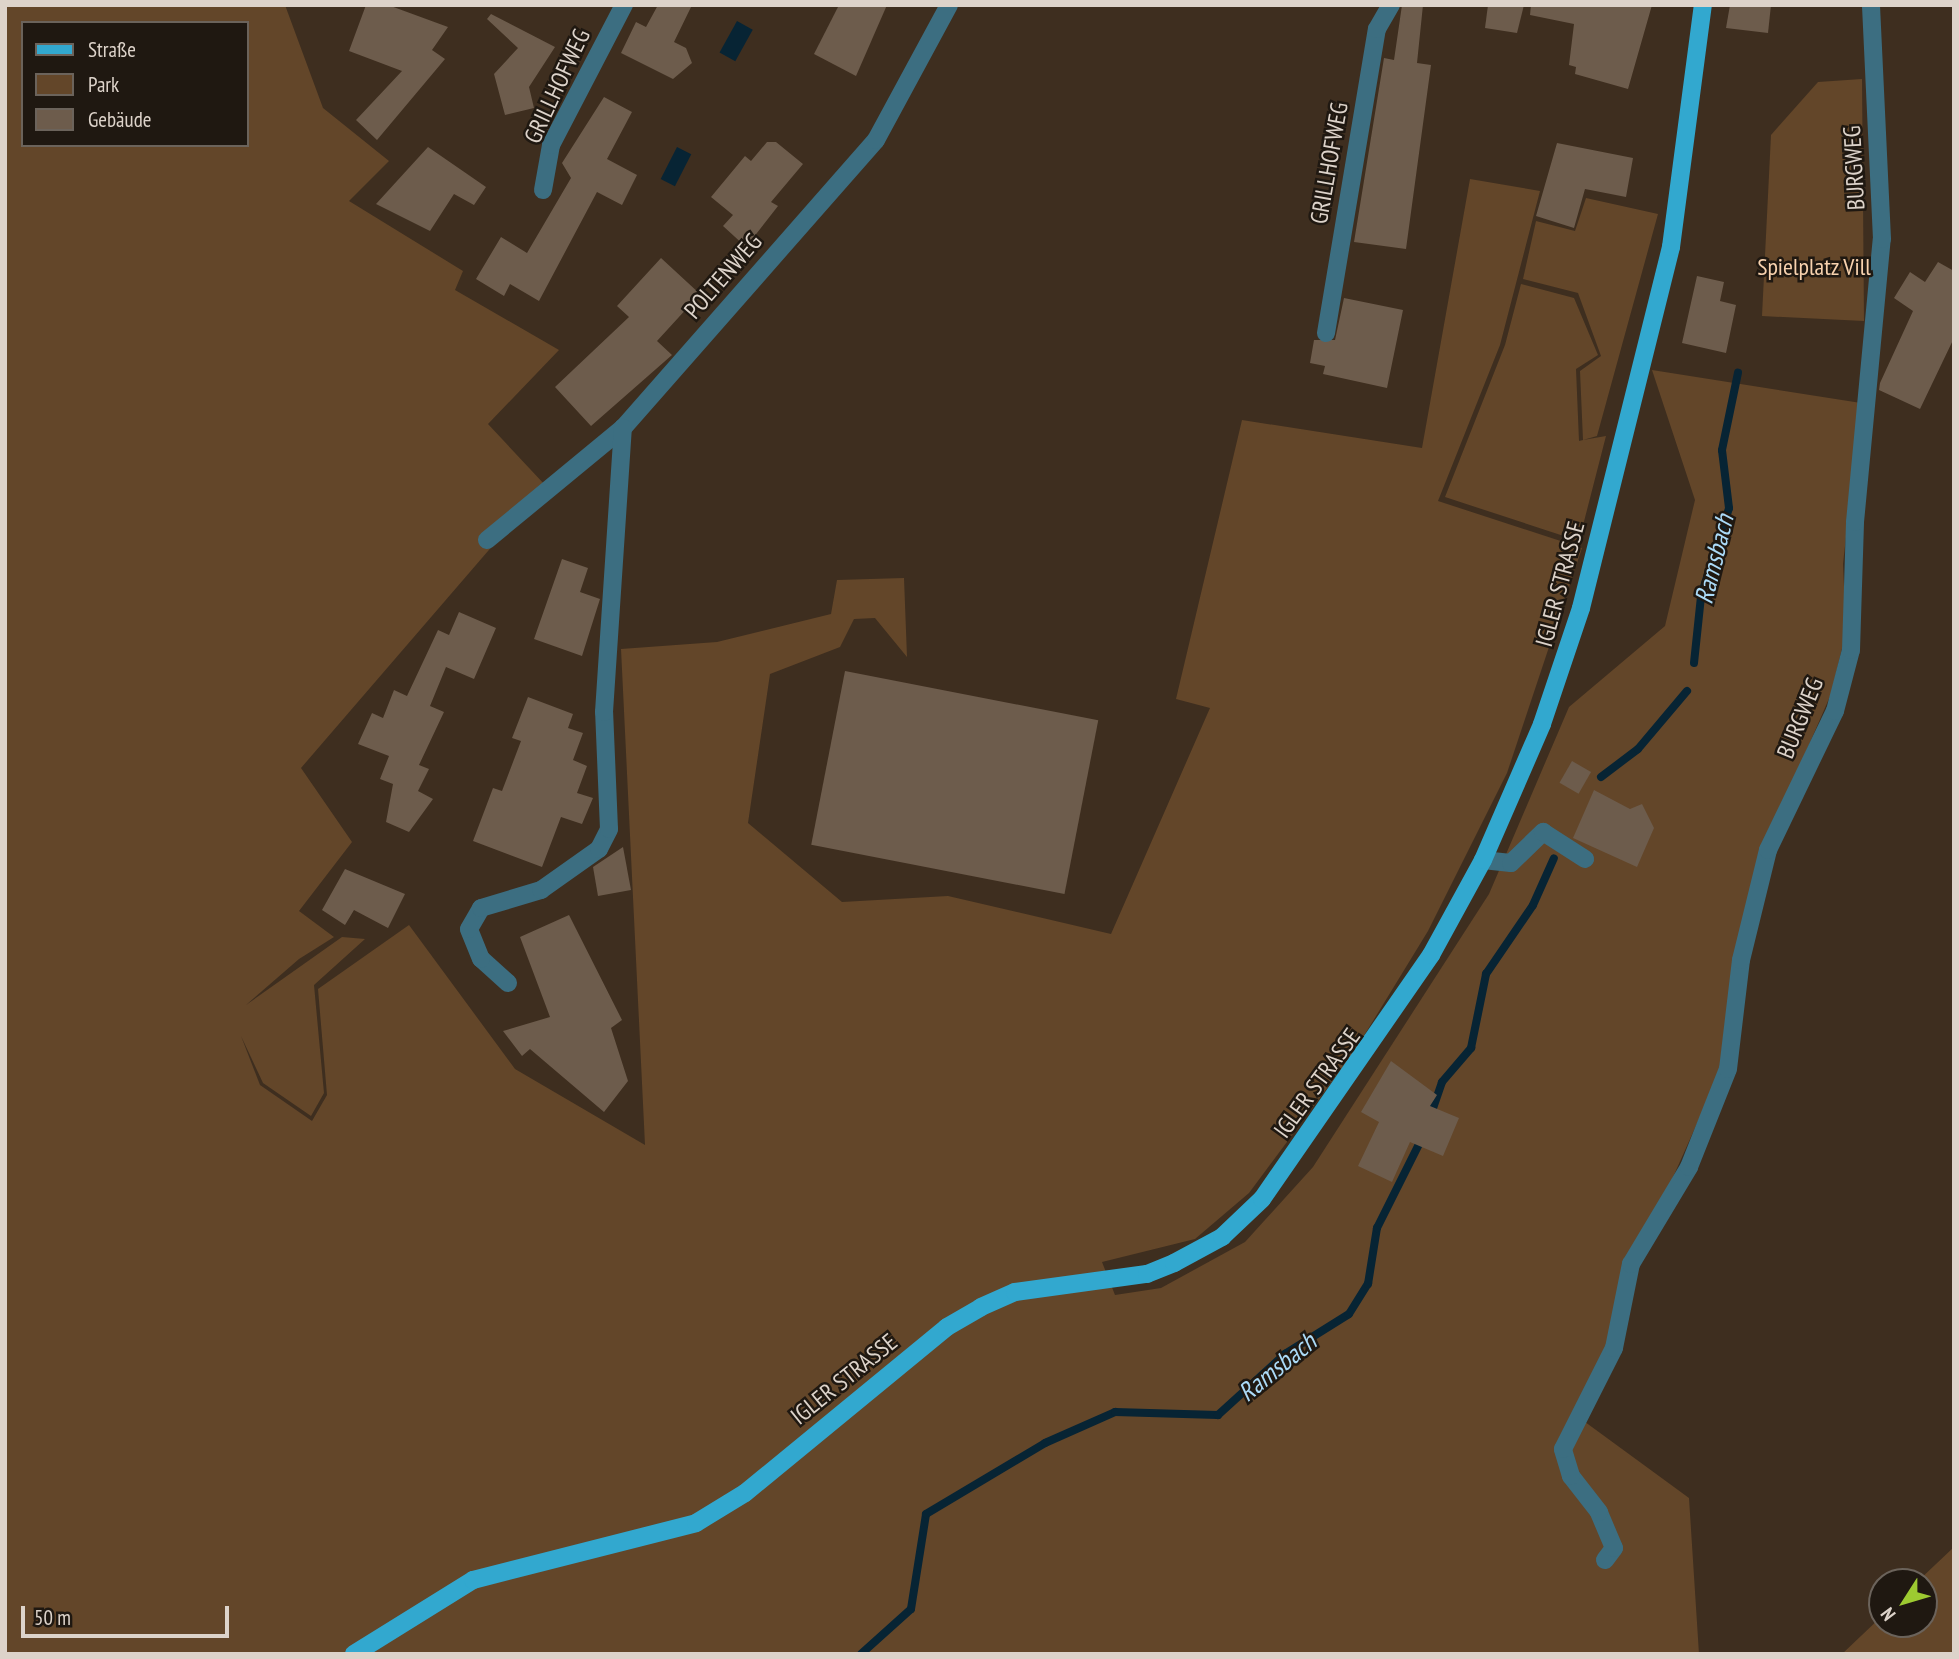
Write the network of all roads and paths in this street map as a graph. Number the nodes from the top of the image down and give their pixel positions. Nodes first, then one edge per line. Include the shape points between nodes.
1 (624, 5) edge
2 (950, 5) edge
3 (1391, 5) edge
4 (1703, 5) edge
5 (1871, 5) edge
6 (543, 190) dead end
7 (1326, 333) dead end
8 (623, 428) junction
9 (487, 540) dead end
10 (1586, 859) dead end
11 (1483, 860) junction
12 (508, 983) dead end
13 (1605, 1560) dead end
14 (354, 1654) edge

1 - 6 street, GRILLHOFWEG via 551,145
2 - 8 street, POLTENWEG via 876,140
3 - 7 street, GRILLHOFWEG via 1377,29
4 - 11 main road, IGLER STRASSE via 1671,247 1584,597 1538,735
5 - 13 street, BURGWEG via 1882,239 1855,522 1851,650 1835,710 1768,850 1741,960 1728,1069 1689,1167 1630,1264 1614,1348 1563,1449 1571,1476 1599,1512 1614,1548
8 - 9 street, POLTENWEG
8 - 12 street via 604,712 609,829 599,849 541,890 481,908 469,929 481,959
10 - 11 street via 1543,832 1511,863
11 - 14 main road, IGLER STRASSE via 1388,1025 1262,1199 1222,1237 1147,1274 1015,1292 981,1307 947,1327 745,1493 696,1523 473,1580

